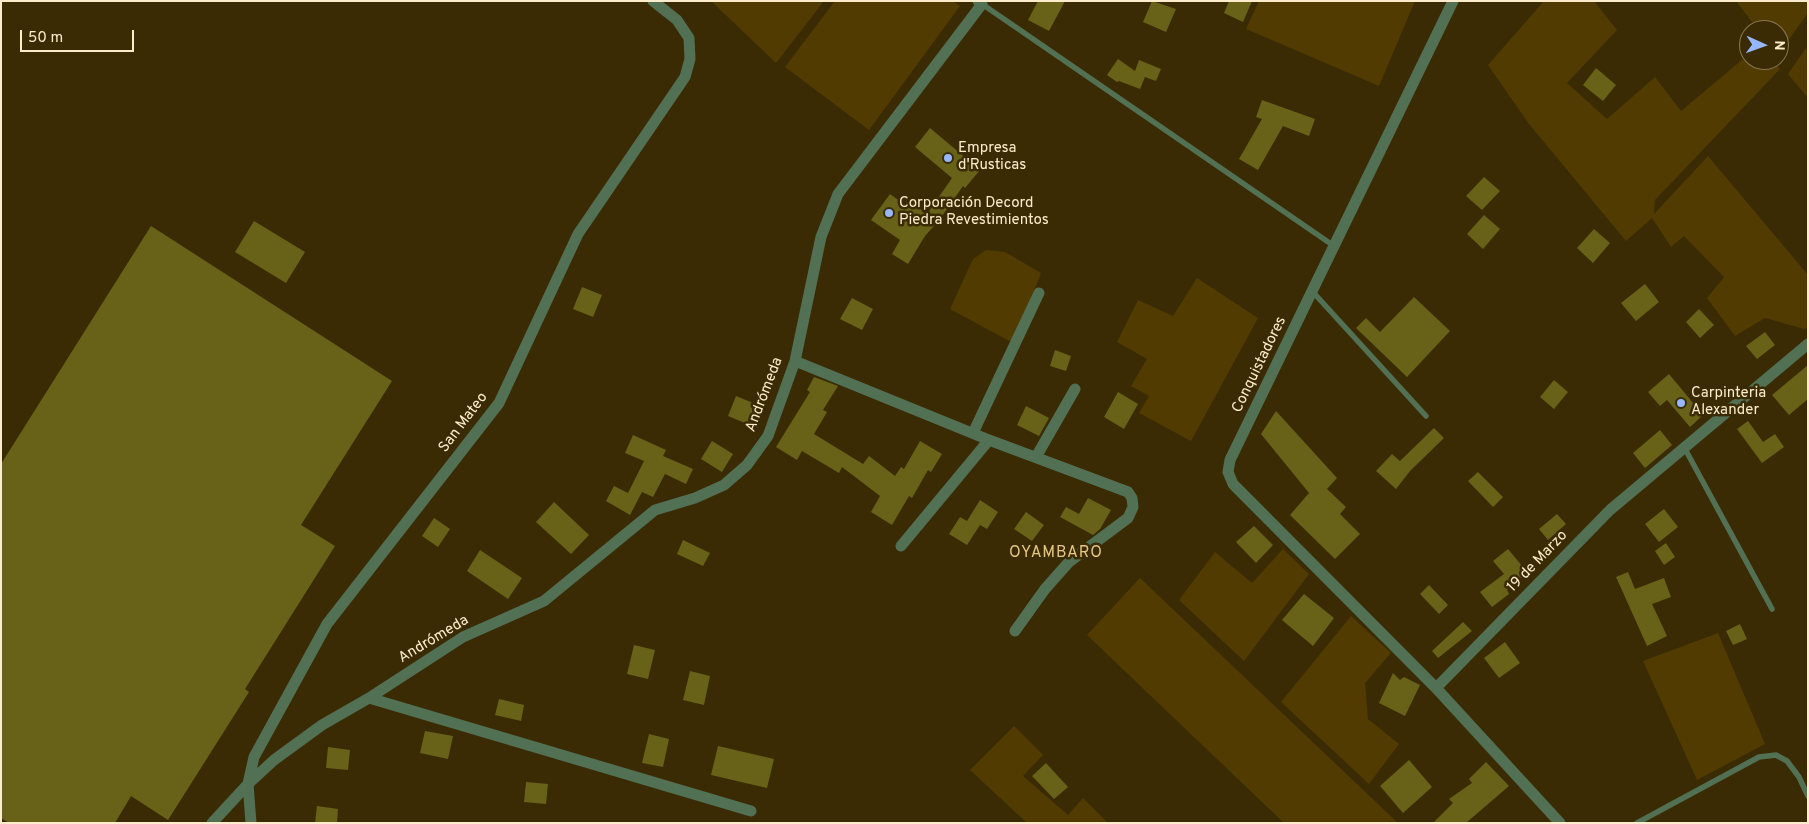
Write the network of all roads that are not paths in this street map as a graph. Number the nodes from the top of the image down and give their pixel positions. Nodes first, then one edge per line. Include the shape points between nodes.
1 (653, 1) edge
2 (1453, 1) edge
3 (980, 3) edge
4 (1334, 246) junction
5 (1312, 291) junction
6 (1039, 293) dead end
7 (1808, 344) edge
8 (795, 361) junction
9 (1076, 389) dead end
10 (1426, 416) dead end
11 (973, 433) junction
12 (989, 440) junction
13 (1684, 447) junction
14 (1036, 457) junction
15 (901, 546) dead end
16 (1772, 609) dead end
17 (1015, 631) dead end
18 (1436, 688) junction
19 (369, 698) junction
20 (248, 784) junction
21 (1808, 796) edge
22 (751, 811) dead end
23 (212, 823) edge
24 (251, 823) edge
25 (1560, 823) edge
26 (1637, 823) edge

1 - 20 street, San Mateo via 677,20 689,38 690,59 685,77 578,234 499,403 327,624 254,757
2 - 4 street, Conquistadores
3 - 4 lane
3 - 8 street, Andrómeda via 838,194 821,237
4 - 5 street, Conquistadores
5 - 10 lane
5 - 18 street, Conquistadores via 1230,460 1228,472 1233,484
6 - 11 street
7 - 13 street, 19 de Marzo
8 - 11 street
8 - 19 street, Andrómeda via 768,436 748,466 724,485 655,510 544,601 463,637
9 - 14 street
11 - 12 street
12 - 14 street
12 - 15 street
13 - 16 lane
13 - 18 street, 19 de Marzo via 1610,510
14 - 17 street via 1128,492 1133,507 1128,518 1069,562 1045,588
18 - 25 street
19 - 20 street, Andrómeda via 322,725 274,760
19 - 22 street
20 - 23 street
20 - 24 street
21 - 26 lane via 1787,761 1776,755 1759,757

